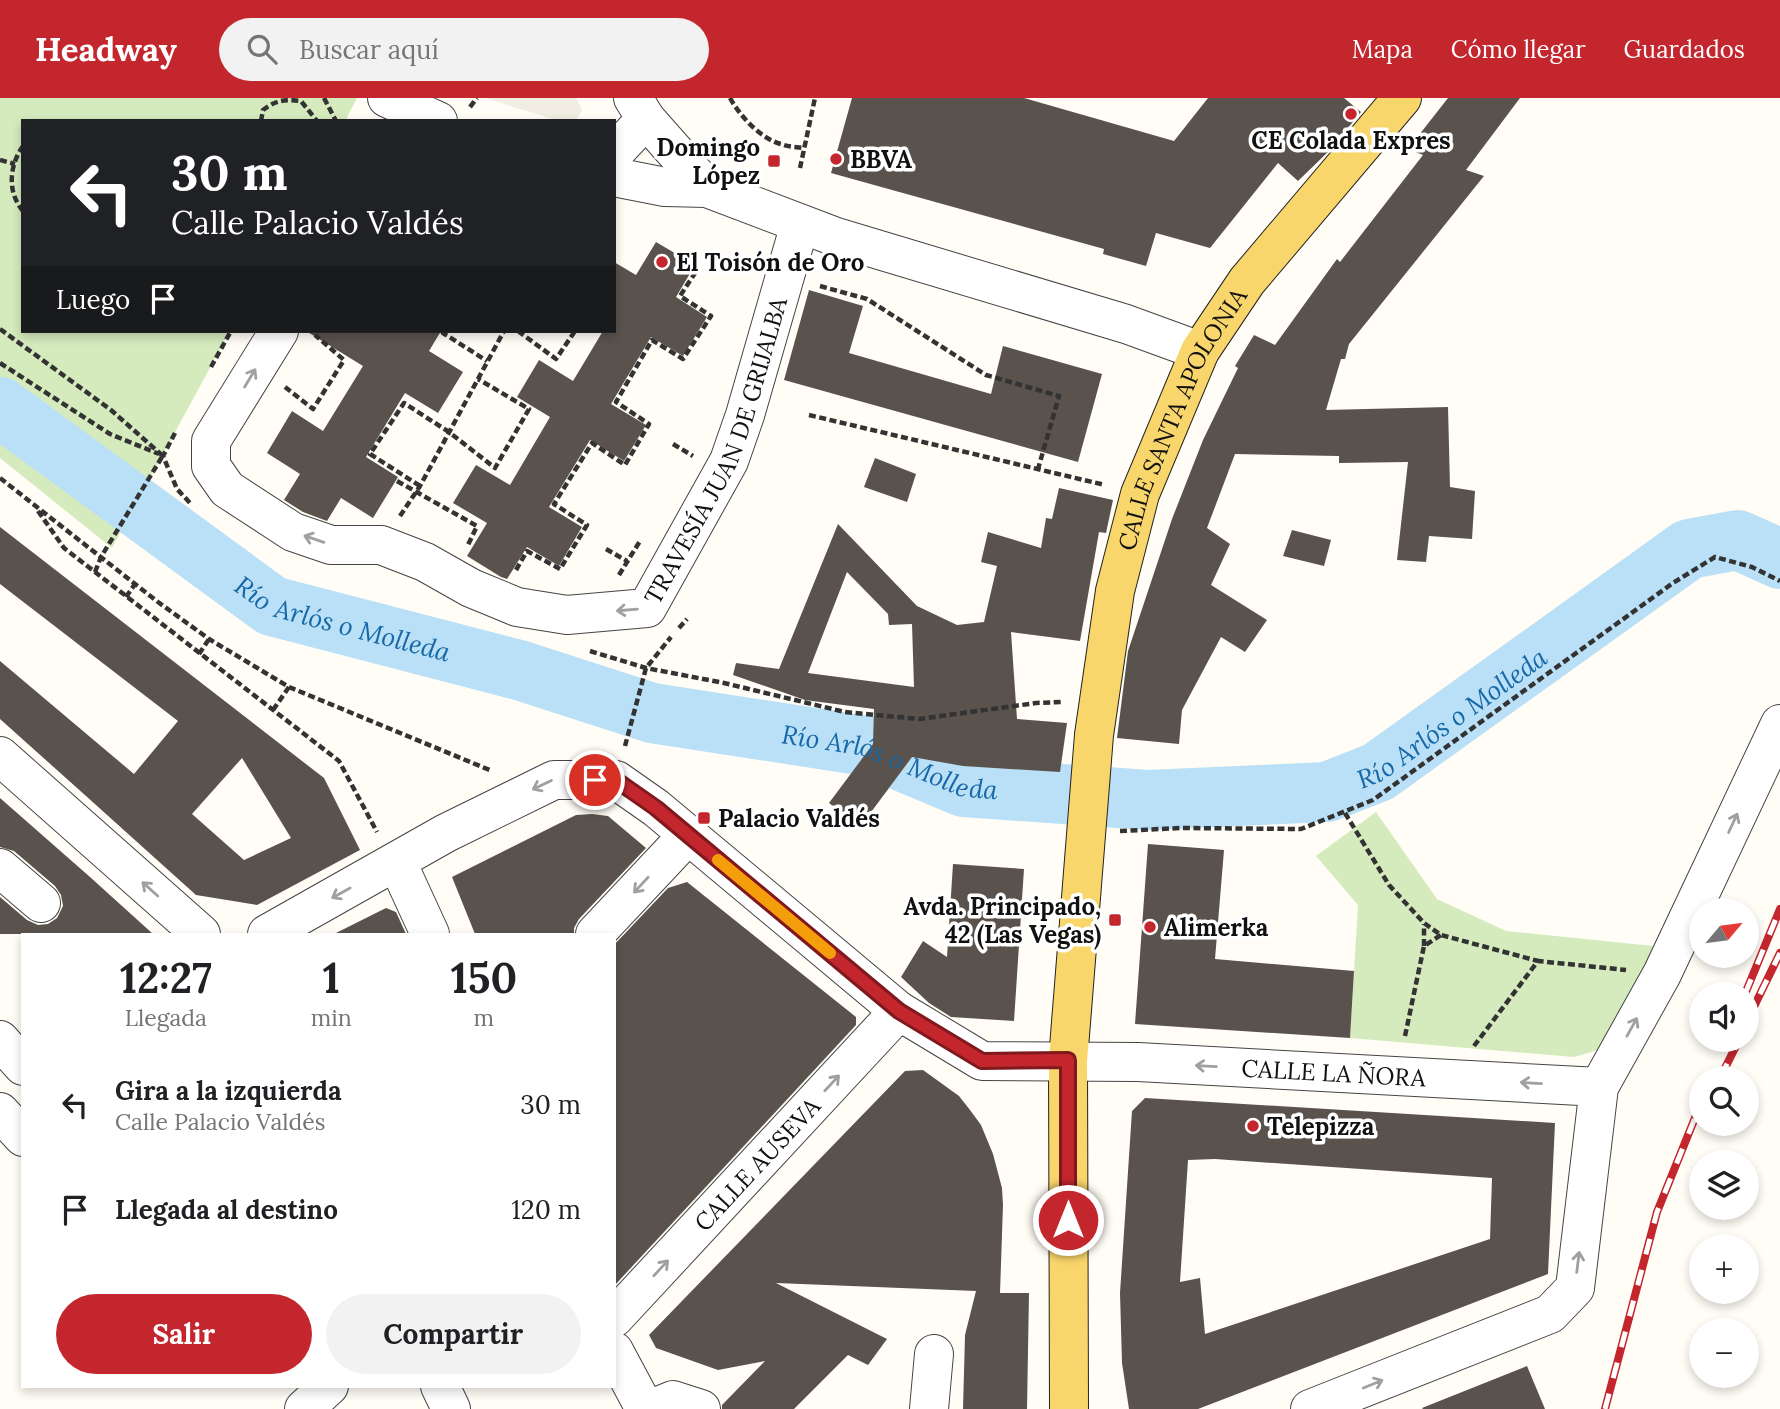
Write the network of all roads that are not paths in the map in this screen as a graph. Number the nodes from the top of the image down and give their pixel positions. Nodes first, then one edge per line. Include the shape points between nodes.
1 (387, 98) edge
2 (1402, 98) edge
3 (640, 108) edge
4 (428, 119) edge
5 (616, 150) edge
6 (616, 177) edge
7 (707, 188) junction
8 (800, 224) junction
9 (293, 333) edge
10 (1200, 351) junction
11 (1780, 724) edge
12 (0, 756) edge
13 (688, 835) junction
14 (397, 862) junction
15 (0, 867) edge
16 (41, 903) dead end
17 (200, 933) edge
18 (269, 933) edge
19 (430, 933) edge
20 (596, 933) edge
21 (899, 1011) junction
22 (0, 1040) edge
23 (1068, 1060) junction
24 (21, 1064) edge
25 (1599, 1087) junction
26 (616, 1316) edge
27 (934, 1354) dead end
28 (616, 1355) edge
29 (327, 1388) edge
30 (441, 1388) edge
31 (304, 1409) edge
32 (452, 1409) edge
33 (645, 1409) edge
34 (651, 1409) edge
35 (701, 1409) edge
36 (929, 1409) edge
37 (1069, 1409) edge
38 (1310, 1409) edge

1 - 4 street
2 - 10 main road, CALLE SANTA APOLONIA via 1247,281
3 - 5 street
3 - 7 street
6 - 7 street via 665,187
7 - 8 street
8 -> 9 street, TRAVESÍA JUAN DE GRIJALBA via 729,461 647,608 567,615 517,607 381,545 331,545 293,532 227,489 211,466 211,441
8 - 10 street
10 - 23 main road, CALLE SANTA APOLONIA via 1140,494 1115,591 1096,718 1097,817
25 -> 11 street via 1662,974
17 -> 12 street
13 -> 14 street, CALLE LA ÑORA via 616,780 554,780
13 -> 20 street
13 - 21 street, CALLE LA ÑORA
14 -> 18 street
14 - 19 street
15 - 16 street
21 - 23 street, CALLE LA ÑORA via 982,1061
26 -> 21 street, CALLE AUSEVA
22 - 24 street
25 -> 23 street, CALLE LA ÑORA
23 - 37 main road, CALLE SANTA APOLONIA
38 -> 25 street via 1550,1314 1575,1287
27 - 36 street
28 - 33 street
29 - 31 street
30 - 32 street
34 - 35 street via 673,1400

